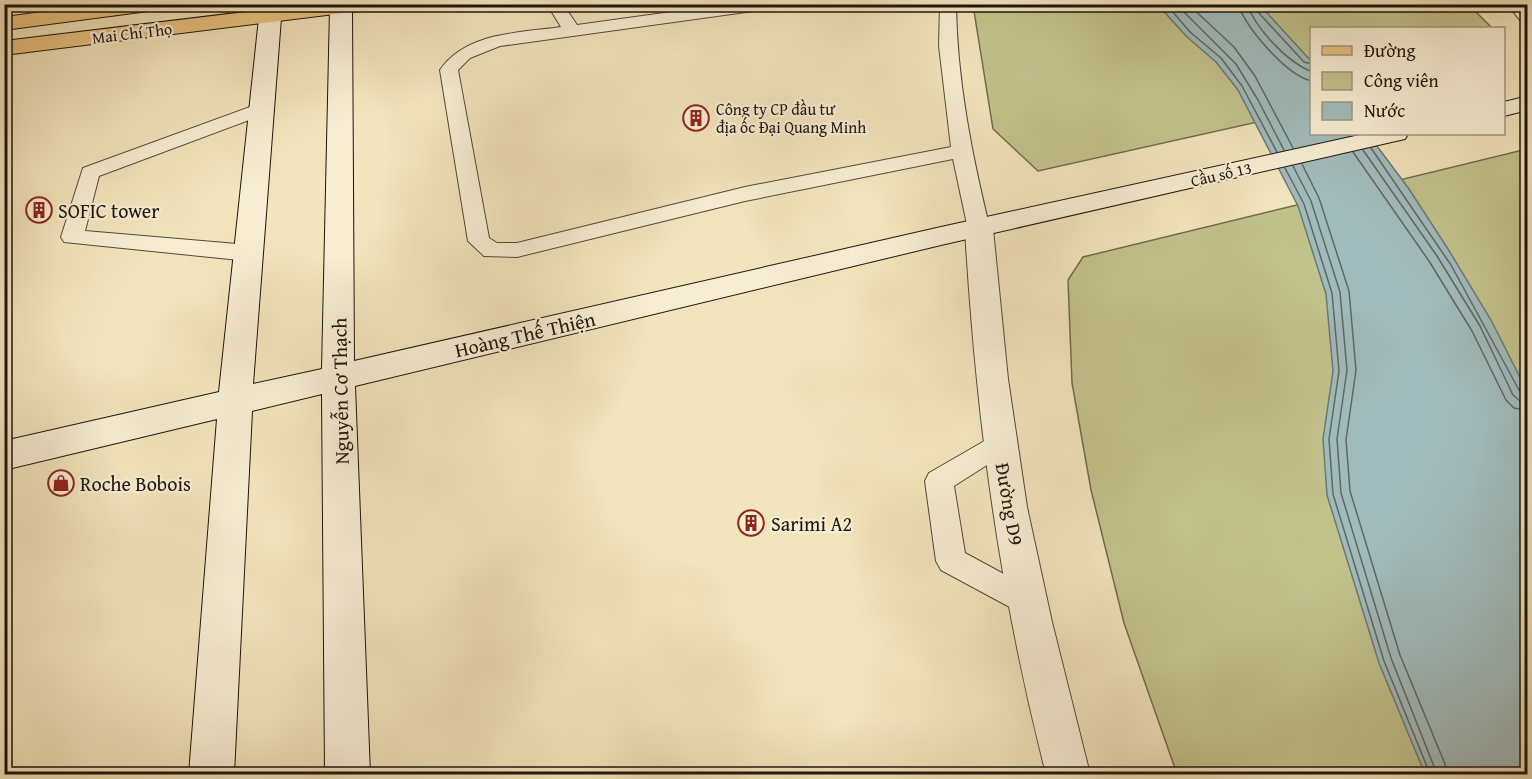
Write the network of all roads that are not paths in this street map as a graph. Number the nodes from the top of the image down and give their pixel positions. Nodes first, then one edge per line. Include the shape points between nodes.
1 (90, 4) edge
2 (156, 4) edge
3 (555, 4) edge
4 (768, 4) edge
5 (948, 4) edge
6 (1517, 4) edge
7 (350, 6) edge
8 (700, 9) edge
9 (270, 11) edge
10 (1527, 15) edge
11 (11, 24) edge
12 (572, 31) junction
13 (4, 48) edge
14 (261, 109) junction
15 (1392, 135) edge
16 (962, 151) junction
17 (1045, 215) joint
18 (979, 229) junction
19 (249, 253) junction
20 (338, 378) junction
21 (235, 402) junction
22 (1000, 443) junction
23 (4, 456) edge
24 (1028, 603) junction
25 (211, 774) edge
26 (348, 774) edge
27 (1068, 774) edge

1 - 11 main road
2 - 11 main road, Mai Chí Thọ
3 - 12 lane
4 - 8 lane
5 - 16 lane via 948,46
6 - 10 main road
7 - 9 main road, Mai Chí Thọ
7 - 20 main road, Nguyễn Cơ Thạch
8 - 12 lane
9 - 13 main road, Mai Chí Thọ
9 - 14 main road
12 - 16 lane via 497,41 471,50 455,60 449,70 479,241 492,251 517,250 745,194
14 - 19 main road
14 - 19 lane via 90,172 72,237
15 - 17 main road, Cầu số 13
16 - 18 lane
17 - 18 main road, Hoàng Thế Thiện
18 - 20 main road, Hoàng Thế Thiện
18 - 22 main road, Đường D9 via 987,344
19 - 21 main road
20 - 21 main road, Hoàng Thế Thiện
20 - 26 main road, Nguyễn Cơ Thạch
21 - 23 main road, Hoàng Thế Thiện
21 - 25 main road
22 - 24 main road, Đường D9
22 - 24 lane via 939,481 951,561
24 - 27 main road, Đường D9

